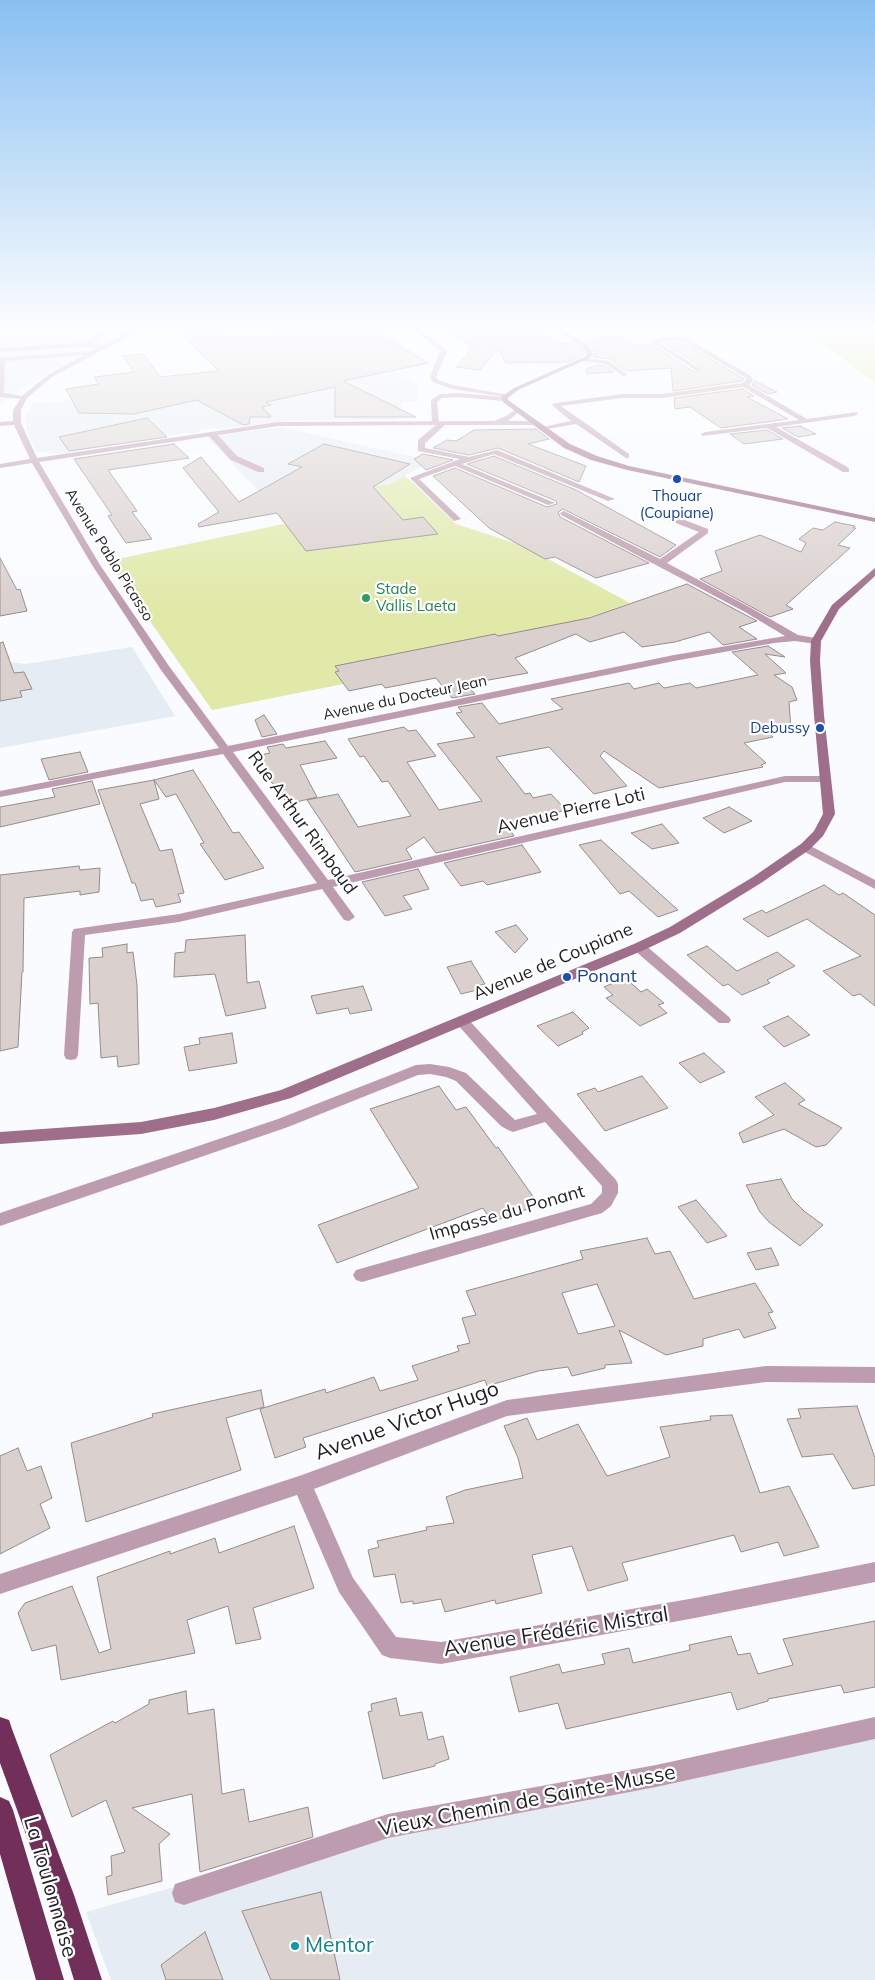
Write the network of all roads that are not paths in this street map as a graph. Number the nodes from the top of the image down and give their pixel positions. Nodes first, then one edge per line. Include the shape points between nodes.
1 (18, 423) edge
2 (294, 423) edge
3 (439, 423) edge
4 (504, 423) edge
5 (559, 423) edge
6 (579, 423) edge
7 (788, 423) edge
8 (538, 425) junction
9 (769, 426) junction
10 (212, 434) junction
11 (706, 434) dead end
12 (626, 456) dead end
13 (469, 459) junction
14 (34, 460) junction
15 (456, 464) junction
16 (0, 466) edge
17 (261, 470) dead end
18 (846, 470) dead end
19 (611, 499) dead end
20 (551, 503) dead end
21 (564, 513) dead end
22 (666, 516) dead end
23 (457, 519) dead end
24 (875, 520) edge
25 (661, 563) junction
26 (875, 571) edge
27 (795, 638) junction
28 (816, 641) junction
29 (226, 750) junction
30 (824, 779) junction
31 (0, 794) edge
32 (805, 847) junction
33 (875, 885) edge
34 (327, 886) junction
35 (349, 917) dead end
36 (639, 948) junction
37 (724, 1020) dead end
38 (462, 1021) junction
39 (71, 1055) dead end
40 (548, 1116) junction
41 (0, 1138) edge
42 (0, 1220) edge
43 (362, 1275) dead end
44 (875, 1375) edge
45 (302, 1484) junction
46 (875, 1572) edge
47 (0, 1584) edge
48 (875, 1728) edge
49 (0, 1729) edge
50 (0, 1810) edge
51 (184, 1893) dead end
52 (50, 1980) edge
53 (88, 1980) edge

1 - 14 street, Avenue Pablo Picasso
2 - 10 street
3 - 13 street via 421,442 421,449
4 - 8 street
5 - 8 street
6 - 12 street
7 - 9 street
8 - 24 main road via 580,452 609,463
9 - 11 street
9 - 18 street
10 - 14 street
10 - 17 street via 234,458
13 - 15 street
13 - 19 street via 494,452
14 - 16 street
14 - 29 street, Avenue Pablo Picasso via 96,565 165,668
15 - 20 street
15 - 23 street via 414,478
21 - 25 street
22 - 25 street via 705,531
25 - 27 street
26 - 28 main road, Avenue de Coupiane via 835,607
27 - 28 street, Avenue du Docteur Jean
27 - 29 street, Avenue du Docteur Jean via 674,658
28 - 30 main road, Avenue de Coupiane
29 - 31 street, Avenue du Docteur Jean
29 - 34 street, Rue Arthur Rimbaud
30 - 32 main road, Avenue de Coupiane via 829,814 819,833
30 - 34 street, Avenue Pierre Loti via 785,780
32 - 33 street
32 - 36 main road, Avenue de Coupiane via 675,930
34 - 35 street, Rue Arthur Rimbaud
34 - 39 street, Avenue Pierre Loti via 179,918 79,932
36 - 37 street
36 - 38 main road, Avenue de Coupiane
38 - 40 street, Impasse du Ponant
38 - 41 main road, Avenue de Coupiane via 286,1094 214,1114 140,1128
40 - 42 street via 513,1126 461,1077 430,1069 416,1070 283,1123
40 - 43 street, Impasse du Ponant via 610,1184 605,1202 596,1209
44 - 45 street, Avenue Victor Hugo via 766,1374 507,1408
45 - 46 street, Avenue Frédéric Mistral via 346,1585 390,1647 441,1653
45 - 47 street, Avenue Victor Hugo
48 - 51 street, Vieux Chemin de Sainte-Musse via 656,1776 388,1826
49 - 53 highway via 61,1895
50 - 52 highway, La Toulonnaise

